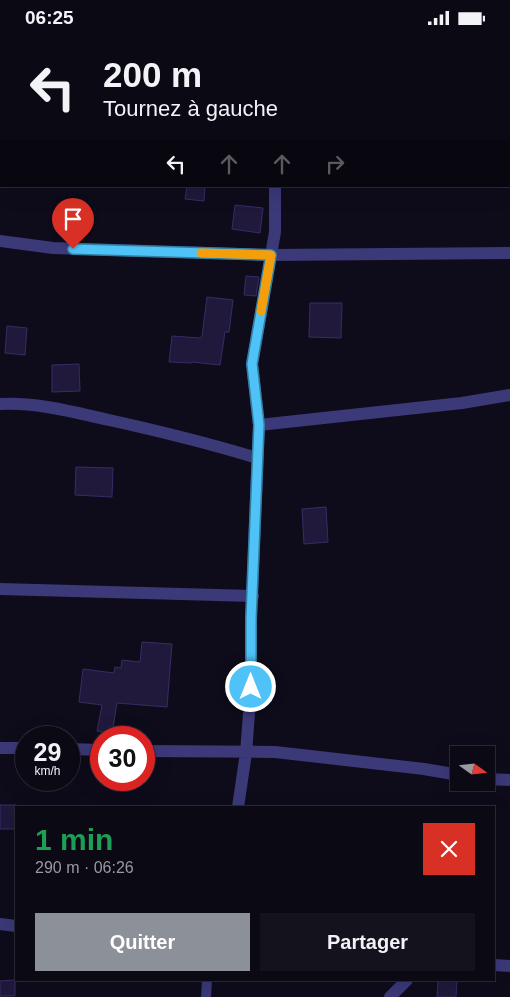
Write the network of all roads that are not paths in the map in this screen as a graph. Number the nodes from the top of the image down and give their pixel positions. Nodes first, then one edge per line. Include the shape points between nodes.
1 (275, 187) edge
2 (0, 241) edge
3 (510, 253) edge
4 (271, 255) junction
5 (510, 395) edge
6 (0, 404) edge
7 (259, 425) junction
8 (257, 458) junction
9 (0, 589) edge
10 (253, 596) junction
11 (0, 748) edge
12 (15, 748) edge
13 (155, 751) edge
14 (246, 753) junction
15 (450, 773) edge
16 (495, 779) edge
17 (510, 780) edge
18 (238, 806) edge
19 (0, 925) edge
20 (15, 926) edge
21 (495, 965) edge
22 (510, 966) edge
23 (207, 981) edge
24 (407, 981) edge
25 (206, 997) edge
26 (390, 997) edge

1 - 4 street via 275,232
2 - 4 street via 53,248
3 - 4 street
4 - 7 street via 252,364
5 - 7 street
6 - 8 street via 52,407 202,441
7 - 8 street
8 - 10 street
9 - 10 street
10 - 14 street
11 - 12 street
13 - 14 street
14 - 15 street via 275,752
14 - 18 street
16 - 17 street
19 - 20 street
21 - 22 street
23 - 25 street
24 - 26 street

